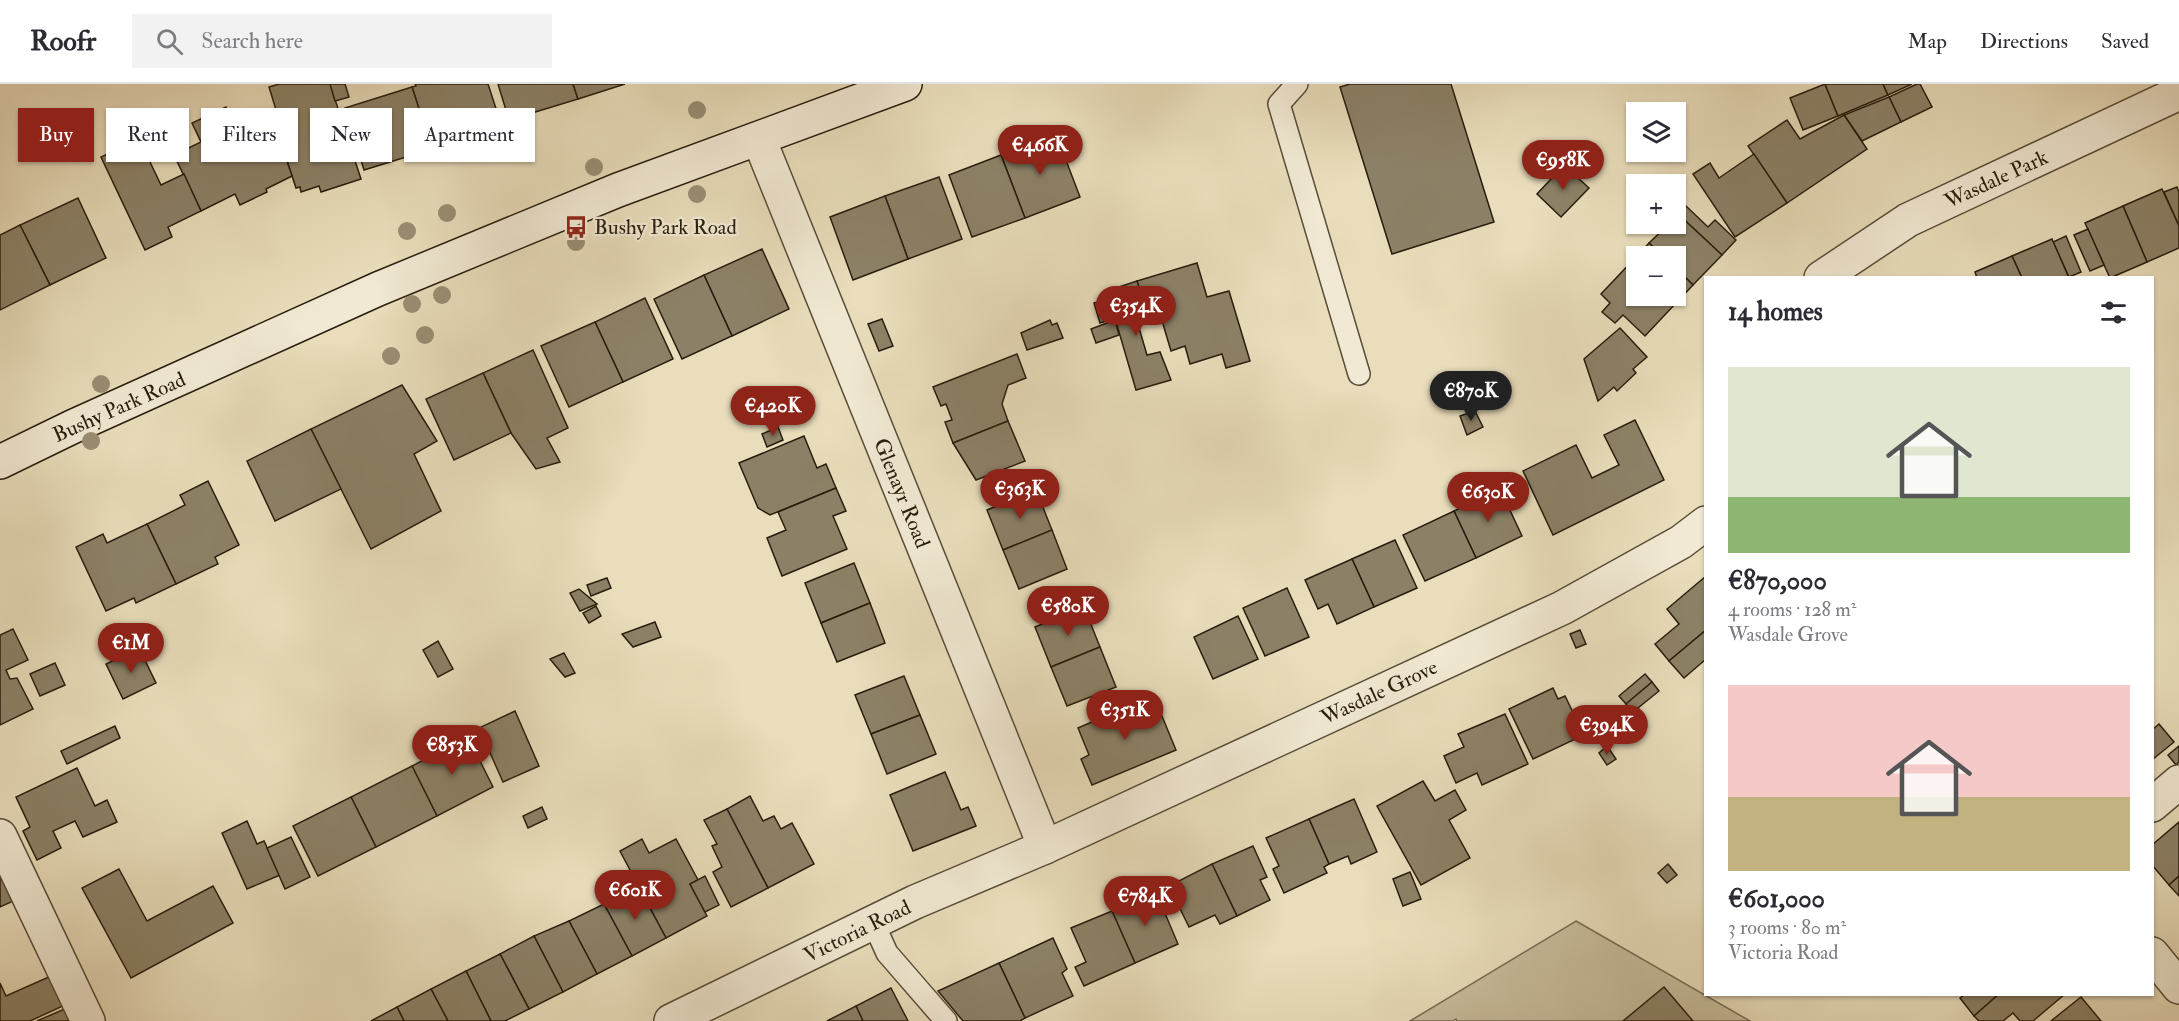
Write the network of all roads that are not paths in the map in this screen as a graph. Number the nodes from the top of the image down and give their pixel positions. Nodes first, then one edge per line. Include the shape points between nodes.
1 (905, 84) edge
2 (1297, 84) edge
3 (2179, 93) edge
4 (759, 139) junction
5 (1824, 276) edge
6 (1359, 375) dead end
7 (0, 462) edge
8 (1704, 526) edge
9 (2179, 782) edge
10 (2154, 803) edge
11 (0, 836) edge
12 (1046, 847) junction
13 (873, 922) junction
14 (2154, 956) edge
15 (2179, 987) edge
16 (88, 1021) edge
17 (671, 1021) edge
18 (946, 1021) edge

1 - 4 street, Bushy Park Road
2 - 6 lane via 1279,104
3 - 5 street, Wasdale Park via 1908,220
4 - 7 street, Bushy Park Road via 618,190 378,289
4 - 12 street, Glenayr Road
8 - 12 street, Wasdale Grove via 1682,542 1562,608
9 - 10 street
11 - 16 street
12 - 13 street, Victoria Road
13 - 17 street, Victoria Road
13 - 18 lane via 887,953
14 - 15 street

